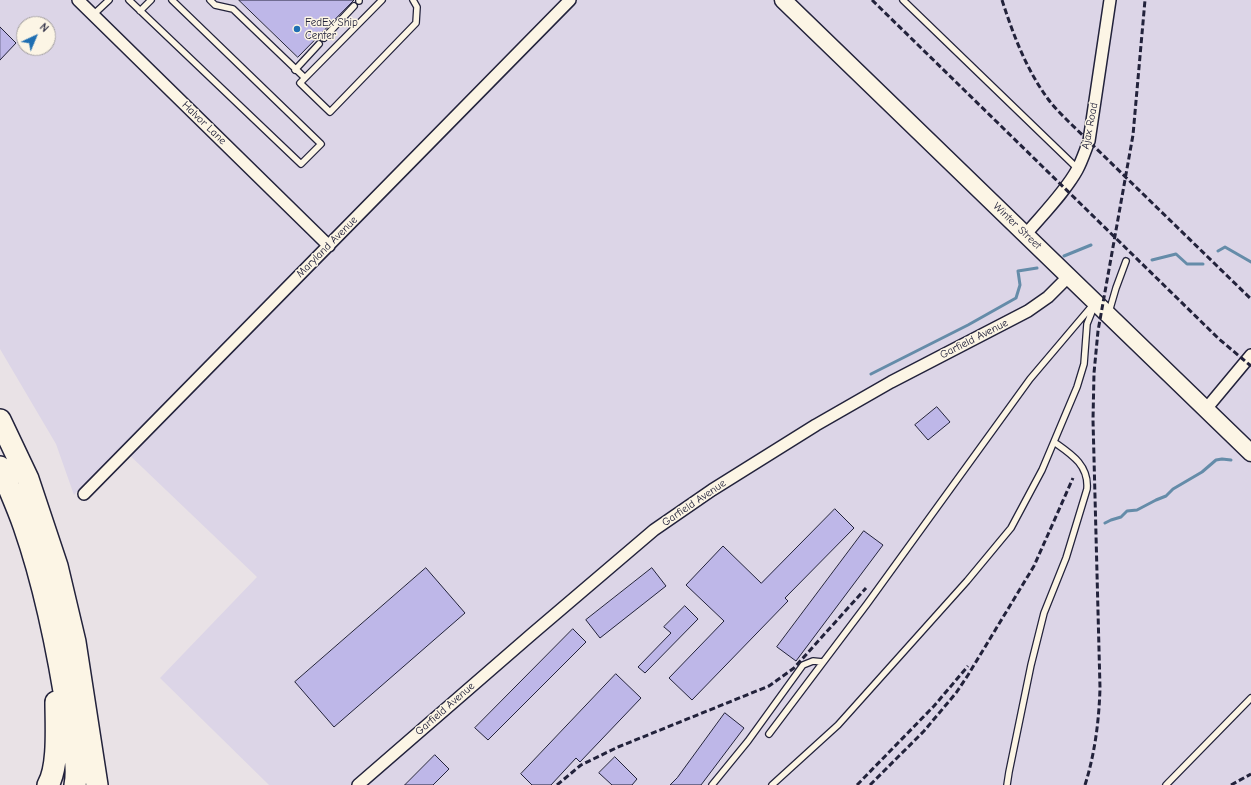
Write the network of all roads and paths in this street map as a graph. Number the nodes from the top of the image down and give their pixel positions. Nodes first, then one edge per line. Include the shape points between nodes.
1 (78, 0) edge
2 (109, 0) edge
3 (129, 0) edge
4 (151, 0) edge
5 (172, 0) edge
6 (210, 0) edge
7 (382, 0) edge
8 (412, 0) edge
9 (570, 0) edge
10 (783, 0) edge
11 (903, 0) edge
12 (1110, 0) edge
13 (354, 6) dead end
14 (140, 11) junction
15 (94, 15) junction
16 (324, 38) dead end
17 (319, 44) dead end
18 (295, 70) junction
19 (305, 78) junction
20 (1078, 169) junction
21 (1026, 234) junction
22 (329, 246) junction
23 (1126, 261) dead end
24 (1069, 276) junction
25 (1096, 302) junction
26 (1109, 315) junction
27 (1251, 355) edge
28 (1206, 409) junction
29 (0, 420) edge
30 (1054, 442) junction
31 (1251, 453) edge
32 (0, 467) edge
33 (84, 494) dead end
34 (56, 646) junction
35 (823, 662) junction
36 (1251, 698) edge
37 (769, 734) dead end
38 (48, 785) edge
39 (75, 785) edge
40 (97, 785) edge
41 (358, 785) edge
42 (712, 785) edge
43 (772, 785) edge
44 (1007, 785) edge
45 (1166, 785) edge

1 - 15 street, Halvor Lane
2 - 15 lane
3 - 14 lane
4 - 14 lane
5 - 14 lane via 321,144 301,164
6 - 18 lane via 215,5 233,9
7 - 19 lane
8 - 19 lane via 417,6 416,23 330,112 300,83
9 - 22 street, Maryland Avenue
10 - 21 street, Winter Street
11 - 20 lane
12 - 20 street, Ajax Road via 1088,141
13 - 16 lane
15 - 22 street, Halvor Lane
17 - 18 lane
18 - 19 lane
20 - 21 street, Ajax Road
21 - 24 street, Winter Street
22 - 33 street, Maryland Avenue
23 - 26 lane
24 - 25 street, Winter Street
24 - 41 street, Garfield Avenue via 1048,297 1028,311 916,368 838,412 672,517
25 - 26 street, Winter Street
25 - 30 lane via 1087,324 1085,358 1077,387
25 - 35 lane via 1030,380
26 - 28 street, Winter Street
27 - 28 street
28 - 31 street, Winter Street
29 - 40 highway via 28,480 57,566 75,642
30 - 43 lane via 1018,516 997,547 838,725
30 - 44 lane via 1082,466 1087,477 1087,489 1066,558 1044,613
32 - 34 highway via 24,525
34 - 38 highway via 56,733 54,763
34 - 39 highway via 74,751
35 - 37 lane
35 - 42 lane via 813,661 803,665 748,741
36 - 45 lane

